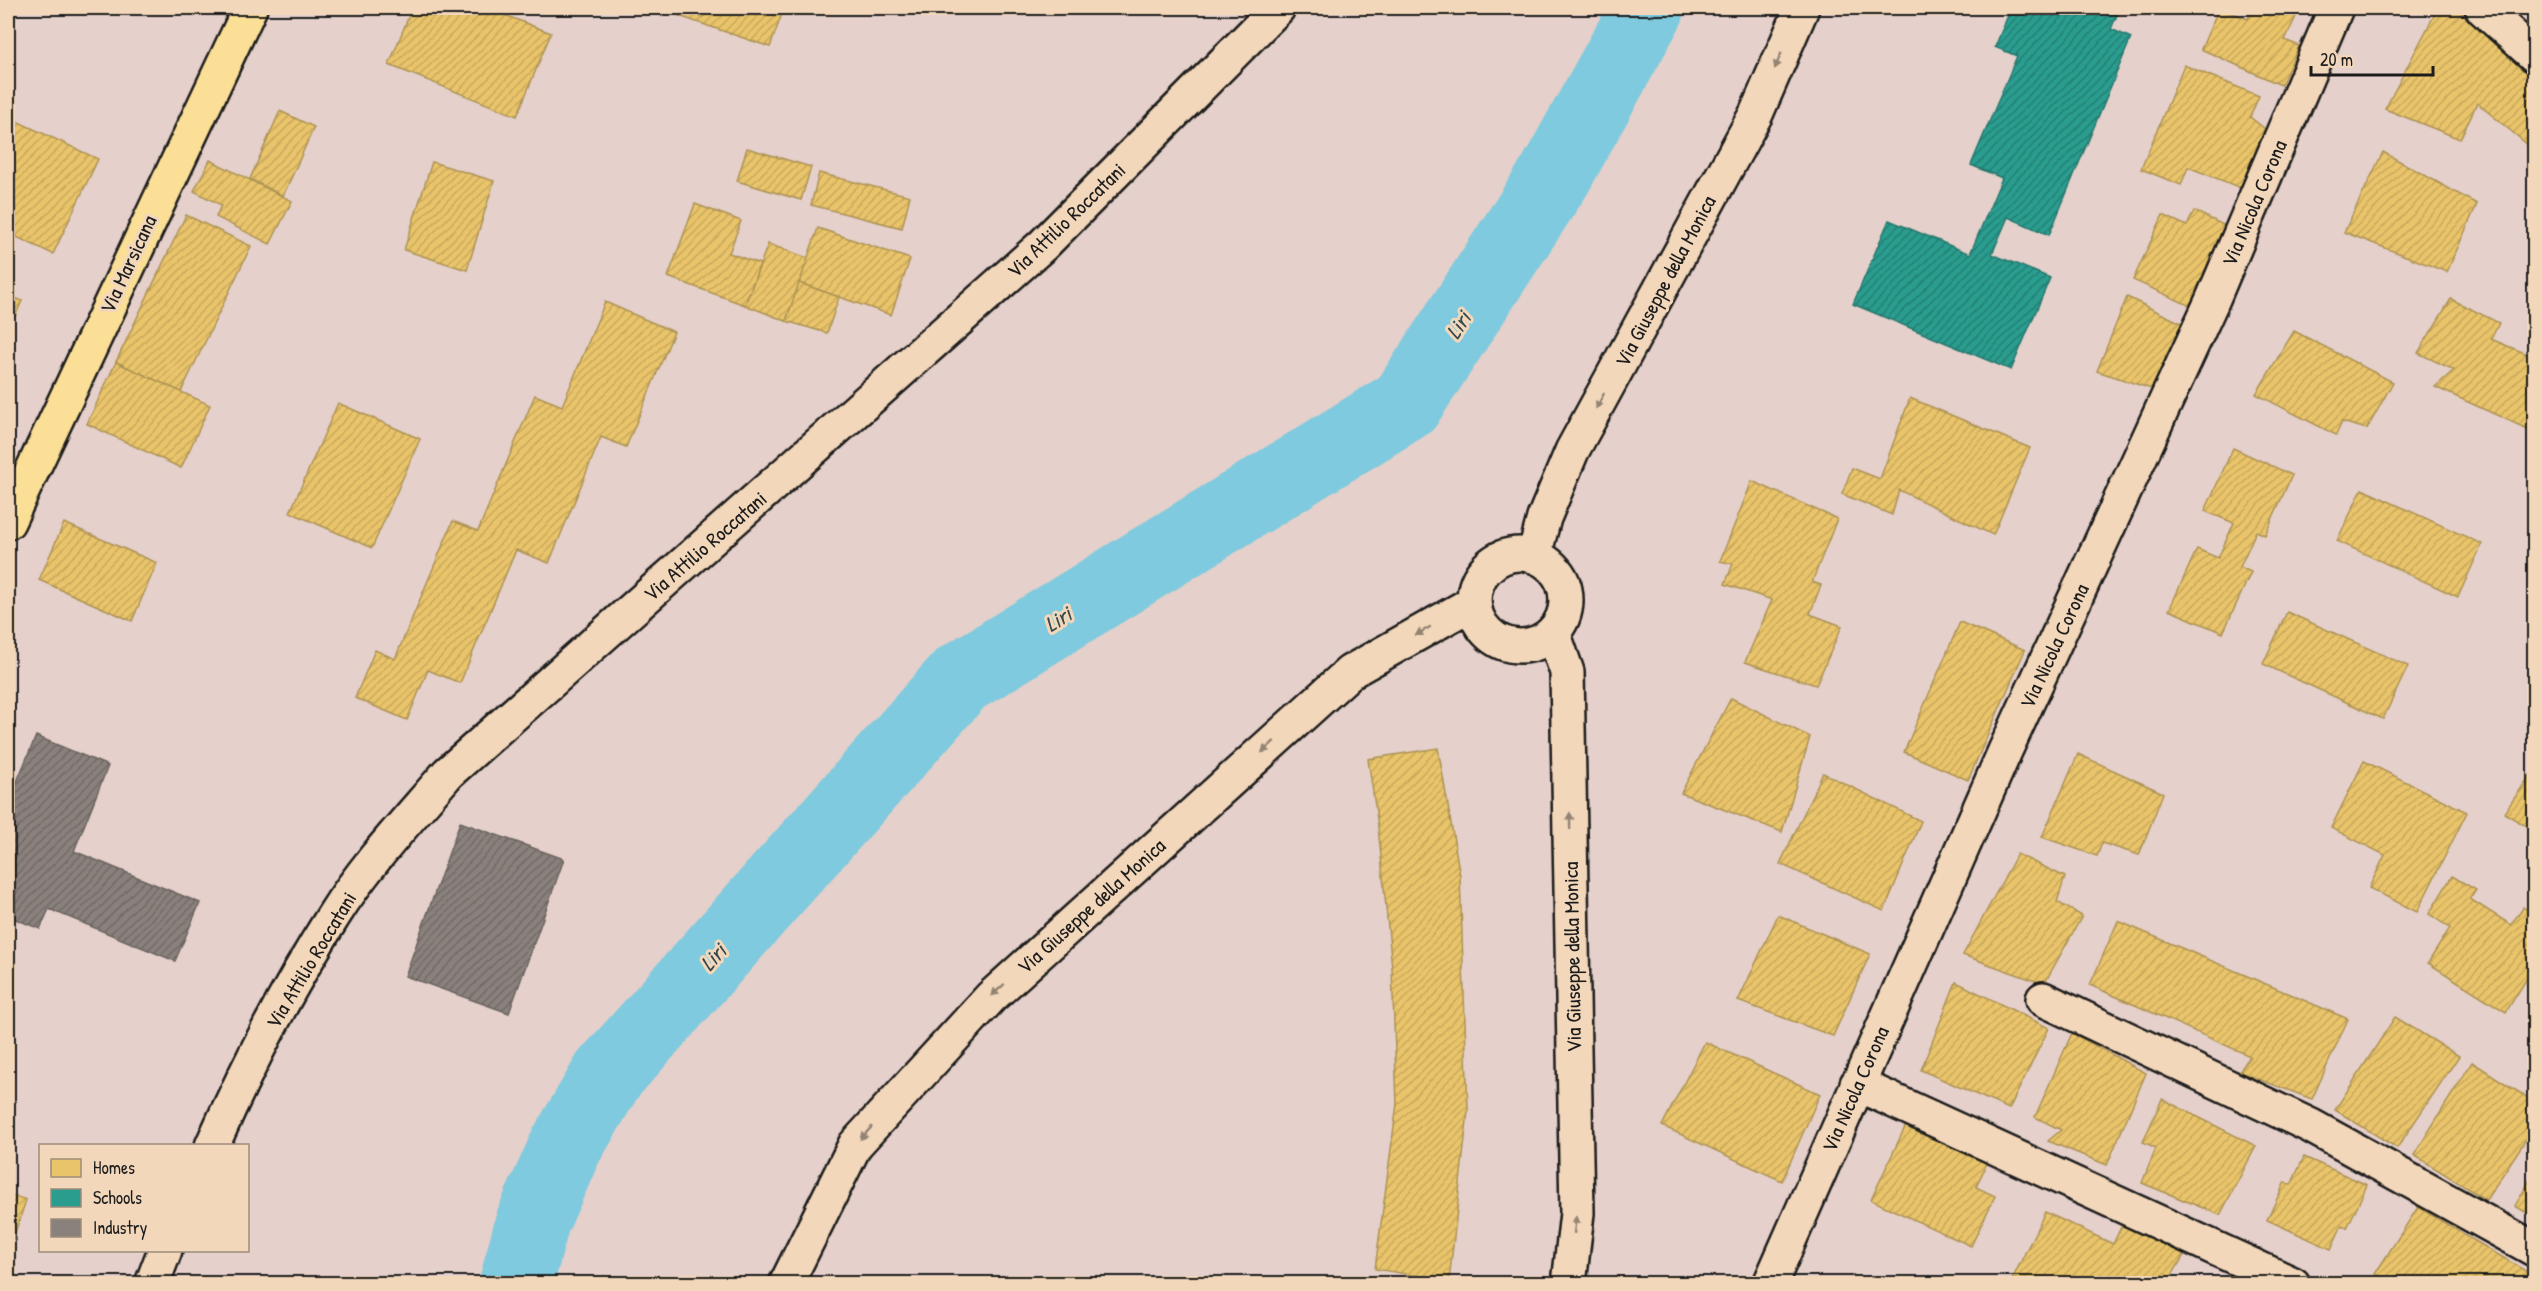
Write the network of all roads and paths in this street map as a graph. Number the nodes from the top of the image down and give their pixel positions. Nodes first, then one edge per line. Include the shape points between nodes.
1 (250, 8) edge
2 (1278, 8) edge
3 (1802, 8) edge
4 (2336, 8) edge
5 (2482, 8) edge
6 (2535, 55) edge
7 (8, 522) edge
8 (1534, 556) junction
9 (1474, 602) junction
10 (1553, 632) junction
11 (2043, 999) dead end
12 (1857, 1084) junction
13 (213, 1144) edge
14 (2535, 1249) edge
15 (165, 1252) edge
16 (152, 1284) edge
17 (786, 1284) edge
18 (1569, 1284) edge
19 (1770, 1284) edge
20 (2293, 1284) edge

1 - 7 main road, Via Marsicana
2 - 13 street, Via Attilio Roccatani via 1043,245 448,773 334,914 244,1073
3 -> 8 street, Via Giuseppe della Monica via 1756,114 1572,451 1544,518
4 - 12 street, Via Nicola Corona via 2212,302
5 - 6 street
8 - 9 street via 1520,553 1492,563 1475,587
8 - 10 street via 1558,574 1564,589 1565,604
9 - 10 street via 1484,629 1496,639 1525,645
9 -> 17 street, Via Giuseppe della Monica via 1350,672 991,997 855,1145
18 -> 10 street, Via Giuseppe della Monica via 1577,1213 1568,672
11 - 14 street via 2311,1126
12 - 19 street, Via Nicola Corona
12 - 20 street
15 - 16 street

